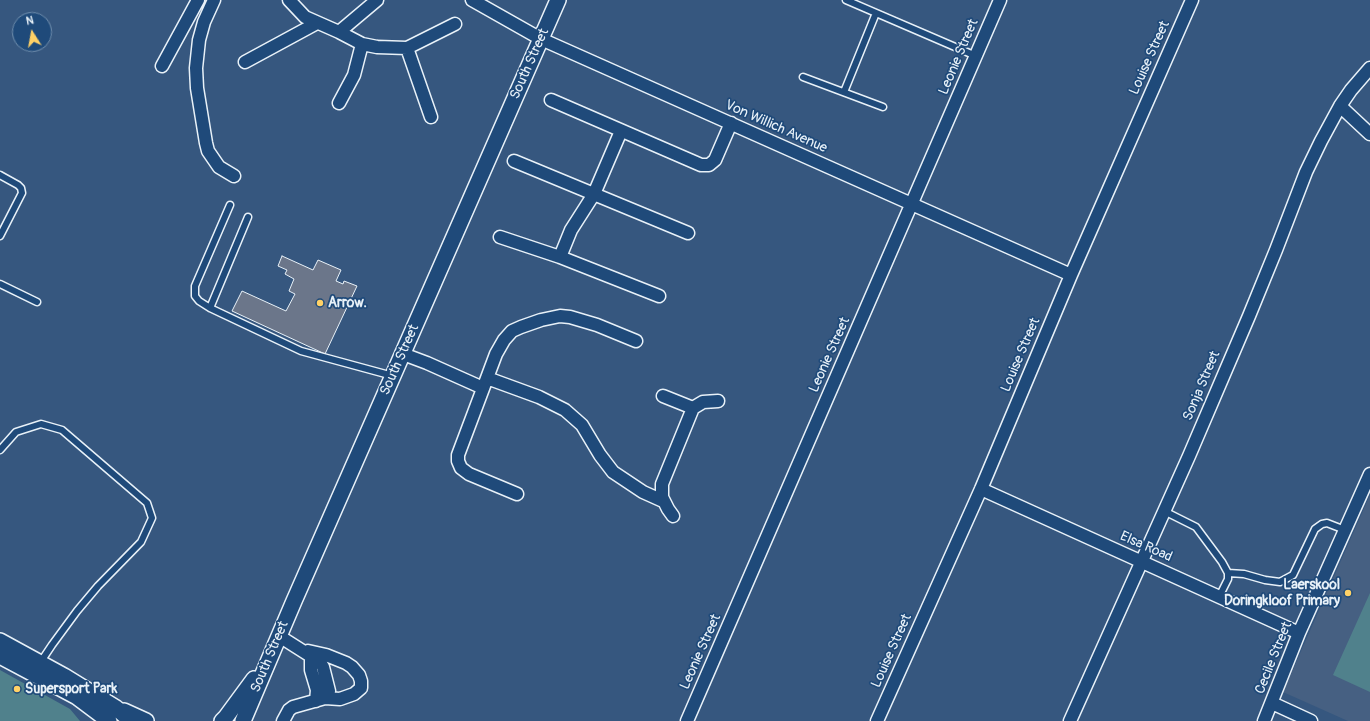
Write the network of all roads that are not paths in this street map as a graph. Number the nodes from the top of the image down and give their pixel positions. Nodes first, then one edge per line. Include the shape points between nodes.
1 (198, 0) edge
2 (214, 0) edge
3 (289, 0) edge
4 (376, 0) edge
5 (472, 0) edge
6 (558, 0) edge
7 (846, 0) edge
8 (1000, 0) edge
9 (1192, 0) edge
10 (876, 13) junction
11 (317, 23) junction
12 (456, 24) dead end
13 (339, 32) junction
14 (541, 39) junction
15 (362, 44) junction
16 (407, 48) junction
17 (976, 56) junction
18 (245, 62) dead end
19 (162, 66) dead end
20 (1370, 68) edge
21 (803, 77) dead end
22 (844, 92) junction
23 (551, 100) dead end
24 (339, 103) dead end
25 (1340, 106) junction
26 (883, 107) dead end
27 (431, 117) dead end
28 (730, 124) junction
29 (621, 131) junction
30 (1370, 134) edge
31 (514, 161) dead end
32 (0, 175) edge
33 (234, 176) dead end
34 (594, 194) junction
35 (912, 204) junction
36 (230, 205) dead end
37 (248, 217) dead end
38 (688, 233) dead end
39 (0, 236) edge
40 (500, 237) dead end
41 (560, 257) junction
42 (1071, 275) junction
43 (0, 284) edge
44 (659, 296) dead end
45 (36, 302) dead end
46 (210, 308) junction
47 (636, 341) dead end
48 (403, 354) junction
49 (393, 376) junction
50 (485, 383) junction
51 (663, 396) dead end
52 (718, 400) dead end
53 (693, 408) junction
54 (0, 450) edge
55 (1370, 474) edge
56 (981, 489) junction
57 (517, 494) dead end
58 (664, 501) junction
59 (1164, 510) junction
60 (673, 516) dead end
61 (1345, 530) junction
62 (1141, 561) junction
63 (1228, 573) junction
64 (1219, 597) junction
65 (1299, 633) junction
66 (279, 636) junction
67 (0, 641) edge
68 (306, 653) junction
69 (0, 656) edge
70 (270, 656) junction
71 (37, 669) junction
72 (321, 699) junction
73 (1272, 704) junction
74 (112, 714) edge
75 (132, 721) edge
76 (146, 721) edge
77 (222, 721) edge
78 (243, 721) edge
79 (283, 721) edge
80 (687, 721) edge
81 (877, 721) edge
82 (1070, 721) edge
83 (1264, 721) edge
84 (1311, 721) edge

1 - 19 street
2 - 33 street via 199,40 197,88 208,151 219,166
3 - 11 street via 306,17
4 - 13 street
5 - 14 street, Von Willich Avenue
6 - 14 street, South Street
7 - 10 lane
8 - 17 street, Leonie Street
9 - 42 street, Louise Street
10 - 17 lane
10 - 22 lane
11 - 13 street
11 - 18 street
12 - 16 street
13 - 15 street
14 - 28 street, Von Willich Avenue
14 - 48 street, South Street
15 - 16 street via 378,48
15 - 24 street via 354,74
16 - 27 street
17 - 35 street, Leonie Street
20 - 25 street, Sonja Street
21 - 22 lane
22 - 26 lane
23 - 29 street
25 - 30 street
25 - 59 street, Sonja Street via 1306,172 1252,308
28 - 29 street via 715,160 706,166
28 - 35 street, Von Willich Avenue
29 - 34 street
31 - 34 street
32 - 39 lane via 18,185 22,193
34 - 38 street
34 - 41 street via 572,230
35 - 42 street, Von Willich Avenue
35 - 80 street, Leonie Street
36 - 46 lane via 195,286 198,301
37 - 46 lane
40 - 41 street
41 - 44 street
42 - 56 street, Louise Street
43 - 45 lane
46 - 49 lane via 301,351
47 - 50 street via 570,317 545,319 512,331 496,354
48 - 49 street, South Street
48 - 50 street
49 - 66 street, South Street
50 - 57 street via 458,455 459,465 470,474
50 - 58 street via 539,397 565,410 582,425 600,455 614,472 643,492
51 - 53 street
52 - 53 street via 703,402
53 - 58 street via 662,484
54 - 71 lane via 16,432 41,424 62,430 148,503 152,518 141,542 77,611
55 - 61 street, Cecile Street
56 - 62 street, Elsa Road
56 - 81 street, Louise Street
58 - 60 street
59 - 62 street, Sonja Street
59 - 63 lane via 1196,527
61 - 63 lane via 1327,524 1318,527 1293,575 1280,582
61 - 65 street, Cecile Street
62 - 64 street, Elsa Road
62 - 82 street, Sonja Street
63 - 64 lane via 1228,579
64 - 65 street, Elsa Road
65 - 73 street, Cecile Street
66 - 68 street
66 - 70 street, South Street
67 - 71 street
68 - 72 street
68 - 72 street via 311,651 326,655 346,663 359,674 361,688 354,694 340,699
69 - 71 street
70 - 77 street
70 - 78 street, South Street
71 - 74 street via 64,676
72 - 79 street via 293,707
73 - 83 street, Cecile Street
73 - 84 street
74 - 75 street
74 - 76 street

